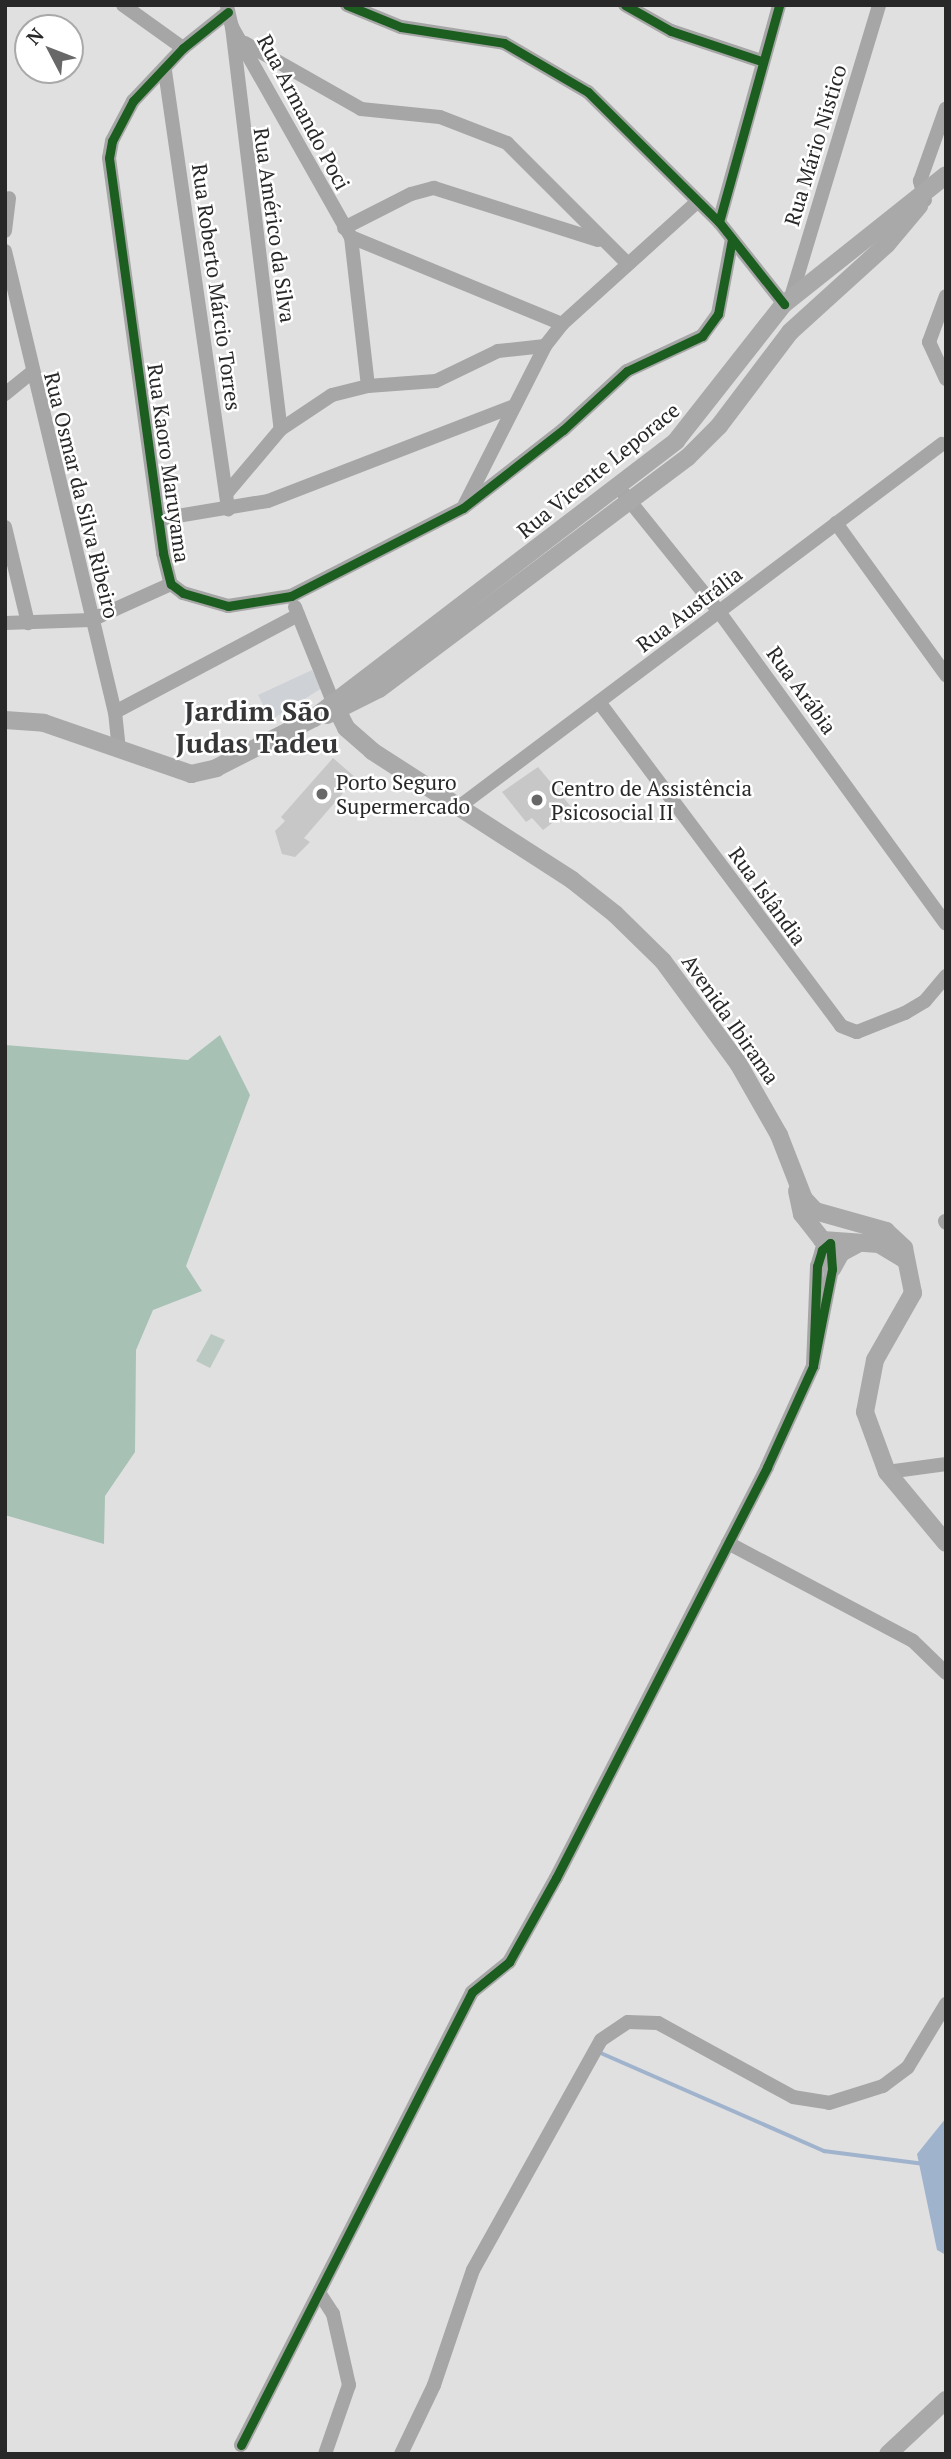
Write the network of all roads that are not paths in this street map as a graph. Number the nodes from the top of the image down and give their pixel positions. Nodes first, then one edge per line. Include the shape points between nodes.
1 (123, 5) edge
2 (346, 5) edge
3 (625, 5) edge
4 (779, 5) edge
5 (879, 5) edge
6 (227, 9) edge
7 (232, 27) junction
8 (244, 42) junction
9 (183, 48) junction
10 (761, 61) junction
11 (165, 71) junction
12 (946, 107) edge
13 (946, 175) edge
14 (946, 185) edge
15 (923, 196) junction
16 (9, 198) dead end
17 (696, 202) junction
18 (574, 212) junction
19 (719, 222) junction
20 (876, 229) junction
21 (5, 230) edge
22 (567, 230) junction
23 (347, 232) junction
24 (732, 239) junction
25 (600, 241) junction
26 (887, 244) junction
27 (5, 251) edge
28 (627, 263) junction
29 (946, 296) edge
30 (788, 300) junction
31 (562, 324) junction
32 (545, 346) junction
33 (30, 374) junction
34 (946, 379) edge
35 (368, 386) junction
36 (5, 394) edge
37 (511, 407) junction
38 (281, 429) junction
39 (942, 444) dead end
40 (618, 486) junction
41 (226, 494) junction
42 (631, 502) junction
43 (463, 508) junction
44 (228, 510) junction
45 (159, 519) junction
46 (836, 523) junction
47 (5, 527) edge
48 (171, 584) junction
49 (291, 596) junction
50 (720, 613) junction
51 (298, 615) junction
52 (90, 620) junction
53 (5, 623) edge
54 (28, 623) junction
55 (946, 675) edge
56 (599, 702) junction
57 (335, 707) junction
58 (115, 712) junction
59 (5, 720) edge
60 (119, 749) junction
61 (460, 806) junction
62 (946, 924) edge
63 (946, 976) edge
64 (796, 1184) junction
65 (815, 1210) junction
66 (853, 1222) junction
67 (830, 1243) junction
68 (857, 1244) junction
69 (909, 1262) junction
70 (832, 1269) junction
71 (813, 1366) junction
72 (946, 1464) edge
73 (887, 1472) junction
74 (728, 1543) junction
75 (946, 1543) edge
76 (946, 1673) edge
77 (946, 2004) edge
78 (320, 2294) junction
79 (946, 2400) edge
80 (241, 2445) dead end
81 (325, 2454) edge
82 (401, 2454) edge
83 (888, 2454) edge

1 - 9 street
2 - 17 street via 401,27 491,39 520,51 607,107
3 - 10 street via 671,31
4 - 10 street
5 - 30 street, Rua Mário Nistico
6 - 7 street, Rua Armando Poci
6 - 9 street, Rua Kaoro Maruyama
7 - 8 street, Rua Armando Poci
7 - 38 street, Rua Américo da Silva
8 - 18 street via 373,114 440,117 484,131 524,157
8 - 23 street, Rua Armando Poci
9 - 11 street, Rua Kaoro Maruyama
10 - 19 street
11 - 41 street, Rua Roberto Márcio Torres
11 - 45 street, Rua Kaoro Maruyama via 122,117 109,158
12 - 15 street
13 - 15 main road, Rua Vicente Leporace
14 - 15 main road
15 - 20 main road, Rua Vicente Leporace
15 - 26 main road
16 - 21 street
17 - 19 street
17 - 28 street
18 - 22 street
18 - 25 street
19 - 24 street
20 - 26 main road via 887,234
20 - 30 main road, Rua Vicente Leporace
22 - 23 street via 434,188 411,194
22 - 25 street
23 - 31 street
23 - 35 street, Rua Armando Poci
24 - 30 street
24 - 43 street, Rua Kaoro Maruyama via 718,314 702,335 627,371 563,430
25 - 28 street
26 - 42 main road via 790,332 714,432
27 - 33 street, Rua Osmar da Silva Ribeiro
28 - 31 street
29 - 34 street via 929,351
30 - 40 main road, Rua Vicente Leporace via 698,420
31 - 32 street
32 - 35 street via 498,351 436,382
32 - 37 street
33 - 36 street
33 - 52 street, Rua Osmar da Silva Ribeiro
35 - 38 street via 332,395
37 - 43 street
37 - 44 street via 268,501
38 - 41 street
39 - 46 street, Rua Austrália
40 - 42 street, Rua Arábia
40 - 57 main road, Rua Vicente Leporace
41 - 44 street, Rua Roberto Márcio Torres
42 - 50 street, Rua Arábia
42 - 57 main road via 379,690
43 - 49 street, Rua Kaoro Maruyama
44 - 45 street
45 - 48 street, Rua Kaoro Maruyama
46 - 50 street, Rua Austrália
46 - 55 street
47 - 54 street
48 - 49 street, Rua Kaoro Maruyama via 221,605 254,605
48 - 52 street
49 - 51 street
50 - 56 street, Rua Austrália
50 - 62 street, Rua Arábia
51 - 57 street
51 - 58 street
52 - 54 street
52 - 58 street, Rua Osmar da Silva Ribeiro
53 - 54 street
56 - 61 street, Rua Austrália
56 - 63 street, Rua Islândia via 828,1013 848,1030 866,1029 925,1001
57 - 60 main road, Rua Vicente Leporace via 201,774 163,767
57 - 61 main road, Avenida Ibirama via 372,751
58 - 60 street, Rua Osmar da Silva Ribeiro
59 - 60 main road, Rua Vicente Leporace via 44,723
61 - 64 main road, Avenida Ibirama via 572,880 663,961 759,1096
64 - 65 main road, Avenida Ibirama
64 - 67 main road, Avenida Ibirama via 806,1222
65 - 66 main road
65 - 67 main road, Avenida Ibirama
66 - 67 main road
66 - 69 main road via 886,1231 904,1248
67 - 68 main road
67 - 70 street
67 - 71 street via 822,1250 817,1266
68 - 69 main road via 879,1244
68 - 70 main road via 841,1253
69 - 73 main road via 913,1293 867,1386 868,1430
70 - 71 street
71 - 74 street
72 - 73 street
73 - 75 main road
74 - 76 street via 913,1641
74 - 78 street via 516,1950 472,1992
77 - 82 street via 908,2067 883,2086 829,2104 793,2097 658,2023 628,2022 601,2040 473,2270 434,2385
78 - 80 street
78 - 81 street via 332,2314 349,2385
79 - 83 main road

